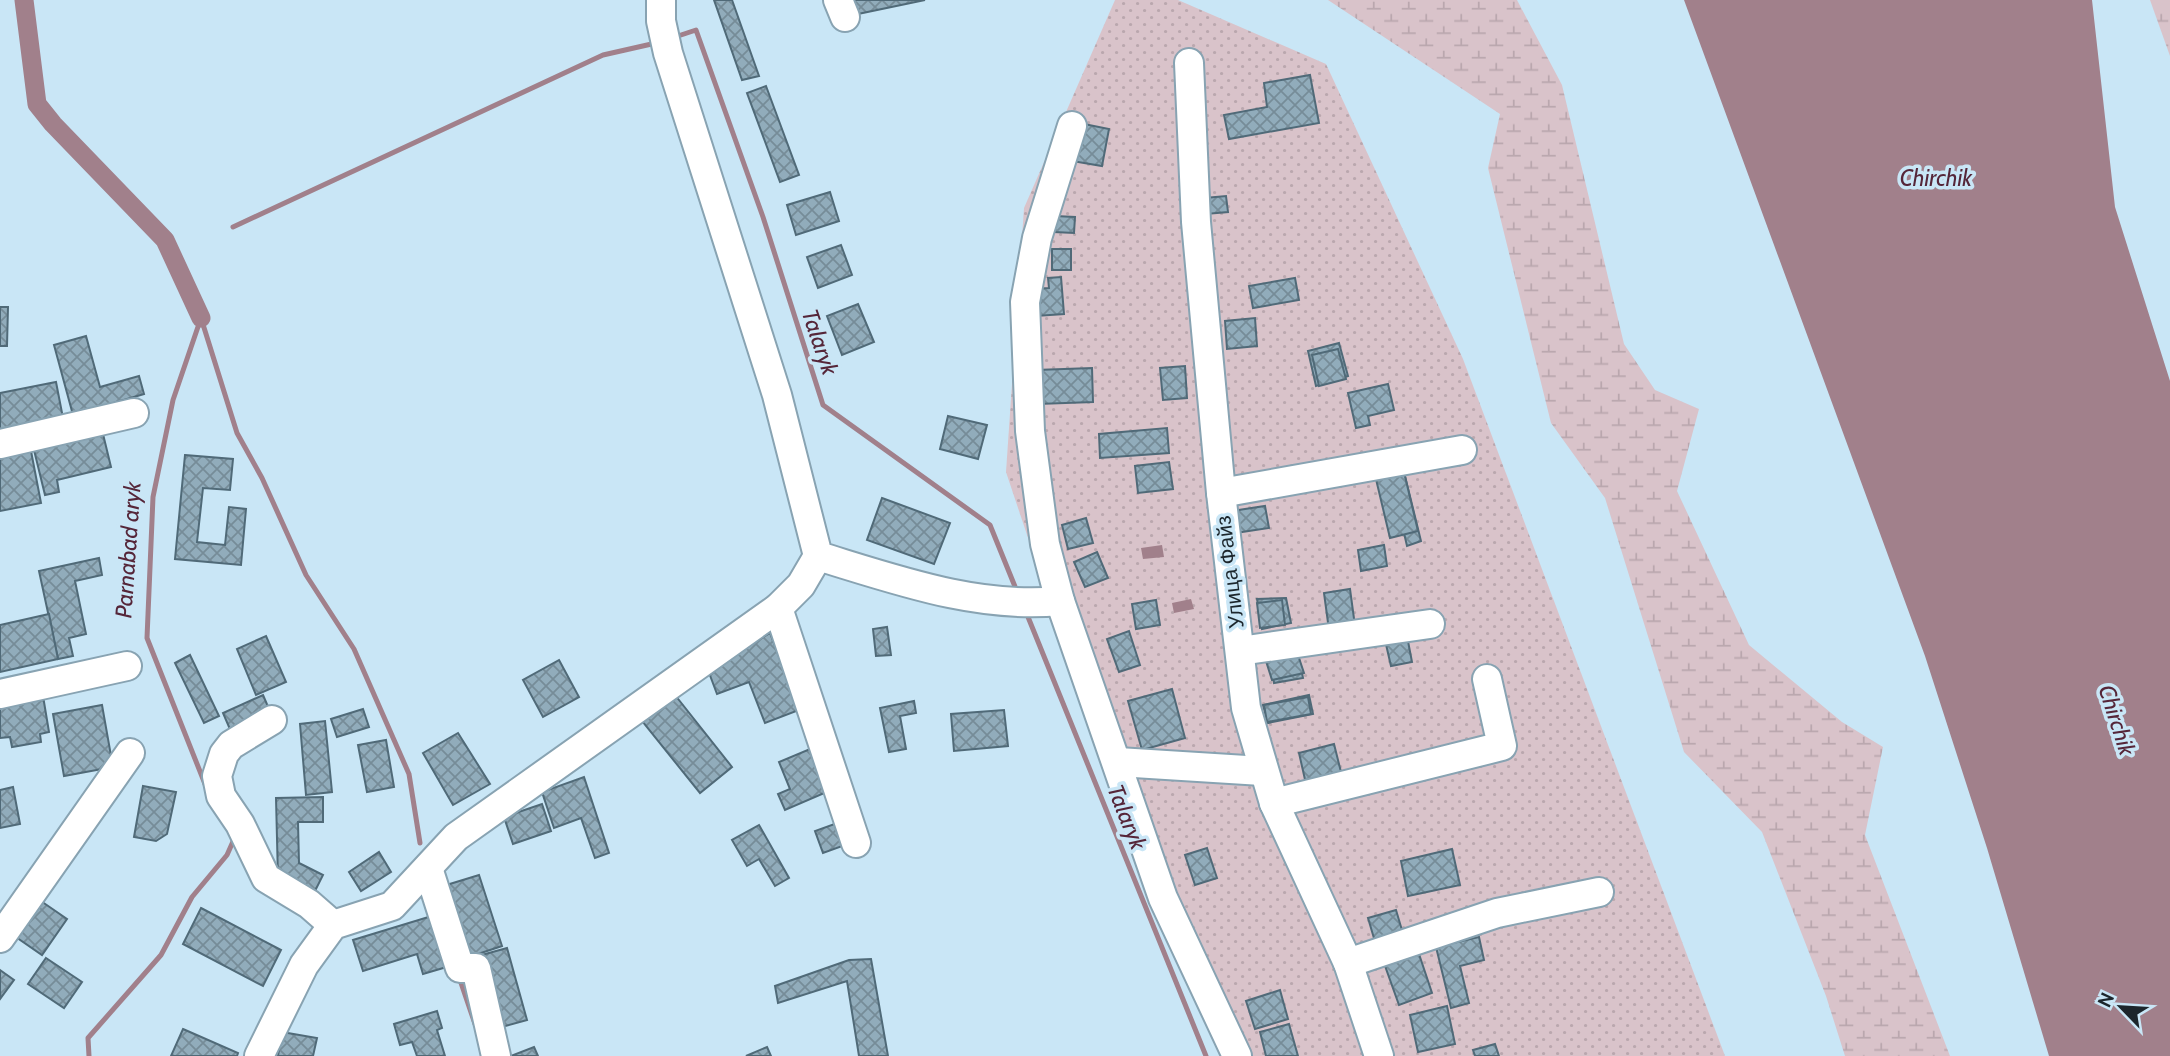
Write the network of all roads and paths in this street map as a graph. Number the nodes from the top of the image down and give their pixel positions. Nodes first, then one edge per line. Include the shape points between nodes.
1 (661, 10) edge
2 (1189, 63) dead end
3 (1072, 126) dead end
4 (134, 413) dead end
5 (0, 444) edge
6 (1462, 450) dead end
7 (1221, 493) junction
8 (818, 556) junction
9 (1037, 602) junction
10 (778, 608) junction
11 (1430, 624) dead end
12 (1240, 651) junction
13 (127, 666) dead end
14 (1487, 680) dead end
15 (0, 694) edge
16 (272, 720) dead end
17 (130, 752) dead end
18 (1118, 762) junction
19 (1262, 771) junction
20 (1274, 803) junction
21 (856, 843) dead end
22 (428, 868) junction
23 (1599, 892) dead end
24 (12, 903) edge
25 (333, 925) junction
26 (0, 938) edge
27 (1348, 963) junction
28 (258, 1056) edge
29 (496, 1056) edge
30 (1237, 1056) edge
31 (1379, 1056) edge

1 - 8 street via 668,53 777,395
2 - 7 street, Улица Файз via 1196,222
3 - 9 street via 1037,238 1025,302 1030,431 1045,544
4 - 5 street
6 - 7 street
7 - 12 street, Улица Файз
8 - 9 street via 949,595
8 - 10 street via 801,585
9 - 18 street
10 - 21 street
10 - 22 street via 456,837
11 - 12 street
12 - 19 street, Улица Файз via 1246,708
13 - 15 street
14 - 20 street via 1502,746
16 - 25 street via 230,744 217,776 221,796 266,878
17 - 24 street
18 - 19 street
18 - 30 street via 1163,898
19 - 20 street, Улица Файз
20 - 27 street, Улица Файз
22 - 25 street via 392,906
22 - 29 street via 460,968 476,968
23 - 27 street via 1497,914
24 - 26 street
25 - 28 street via 304,965
27 - 31 street, Улица Файз

